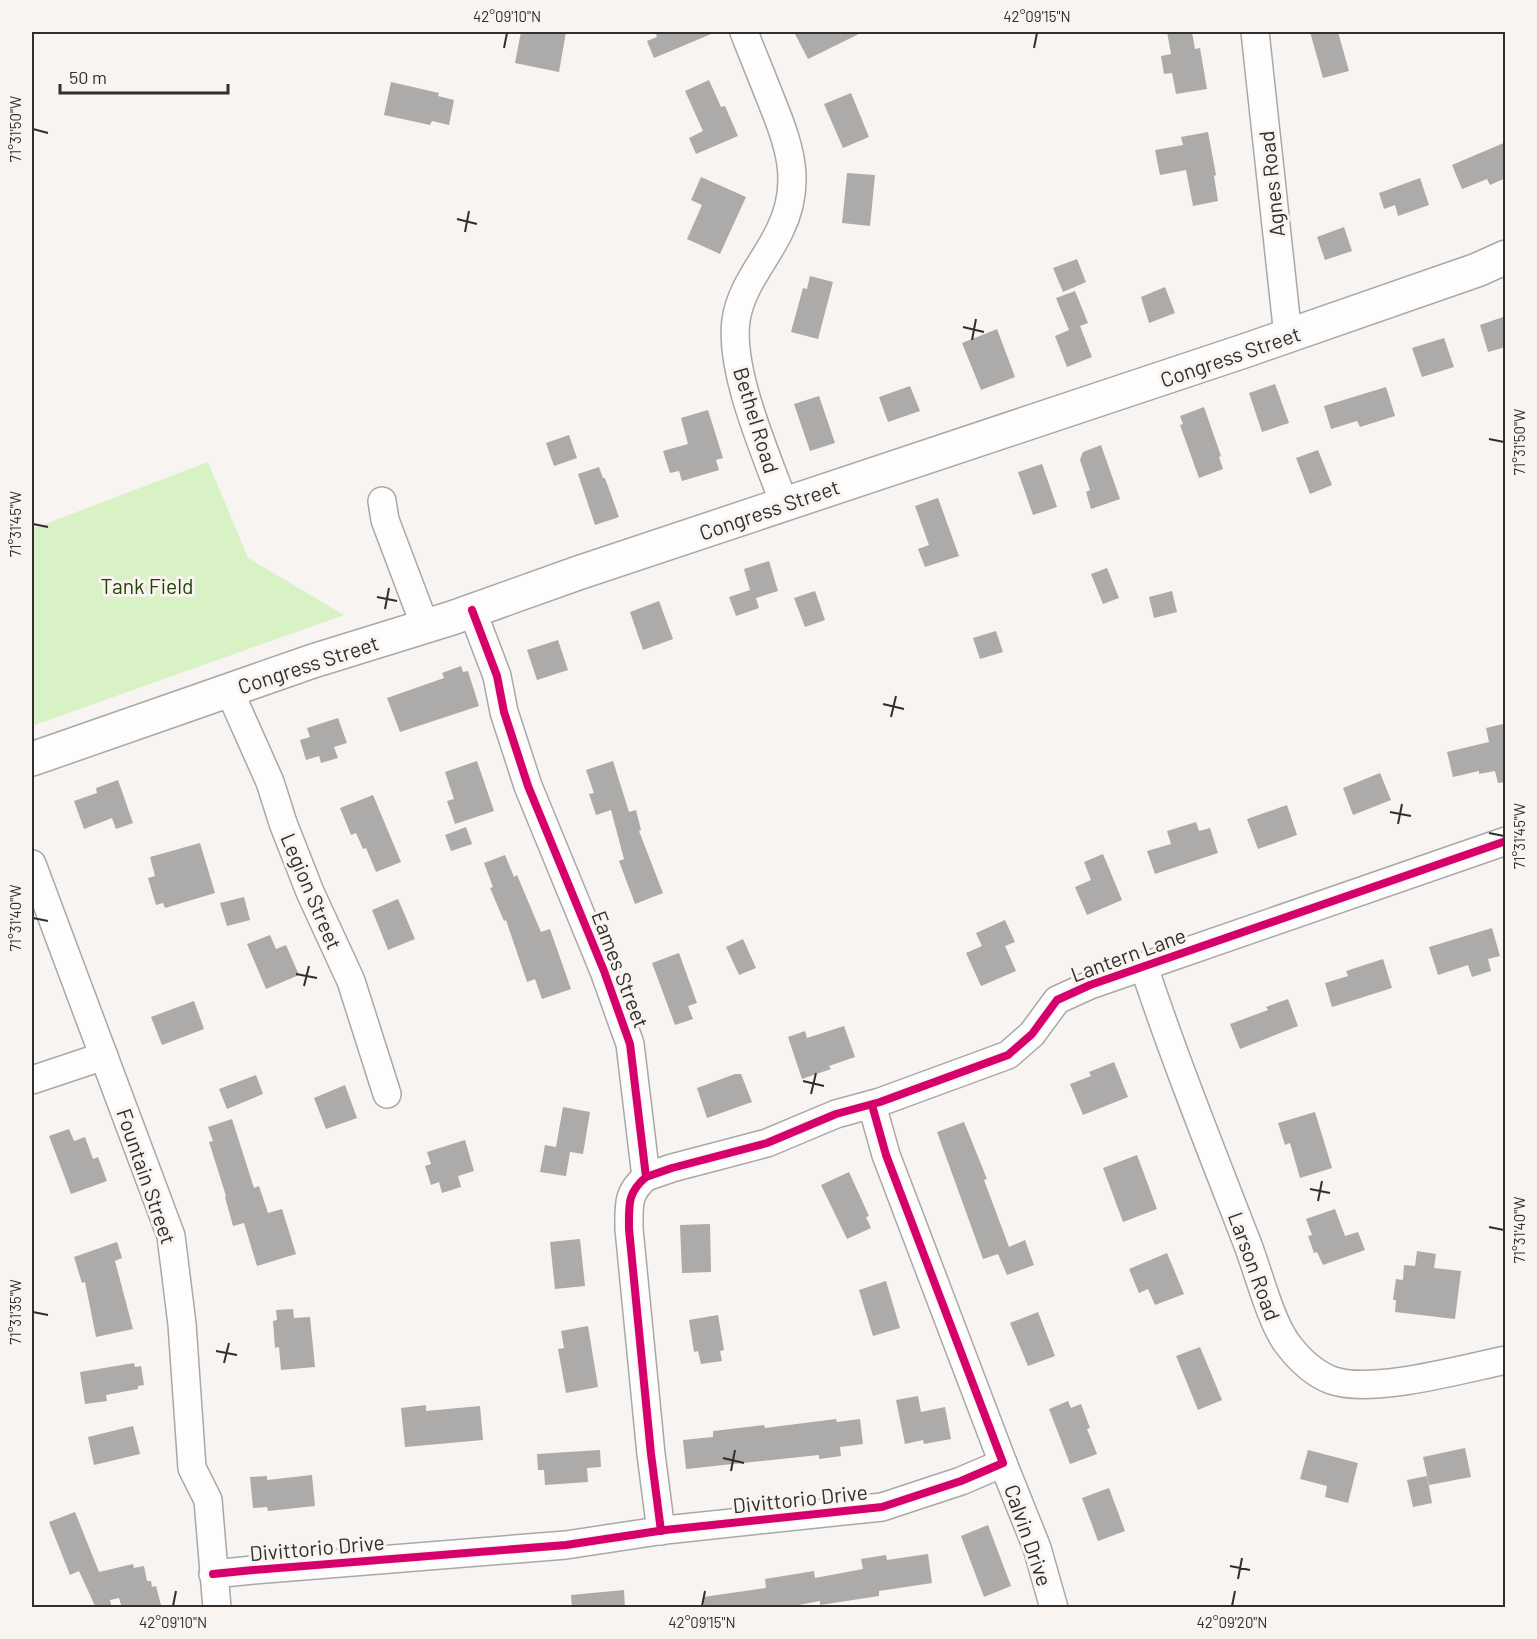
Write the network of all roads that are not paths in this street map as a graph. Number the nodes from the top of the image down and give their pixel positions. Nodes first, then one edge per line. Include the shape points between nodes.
1 (744, 32) edge
2 (1255, 32) edge
3 (1506, 257) edge
4 (1288, 336) junction
5 (382, 501) dead end
6 (784, 504) junction
7 (472, 610) junction
8 (425, 626) junction
9 (229, 690) junction
10 (32, 759) edge
11 (1506, 841) edge
12 (32, 864) edge
13 (1144, 967) junction
14 (104, 1056) junction
15 (32, 1080) edge
16 (387, 1094) dead end
17 (872, 1105) junction
18 (646, 1177) junction
19 (1506, 1360) edge
20 (1003, 1463) junction
21 (661, 1531) junction
22 (213, 1574) junction
23 (217, 1608) edge
24 (1054, 1608) edge

1 - 6 street, Bethel Road via 787,141 792,168 791,199 781,230 742,299 735,344 740,375
2 - 4 street, Agnes Road
3 - 4 main road, Congress Street
4 - 6 main road, Congress Street
5 - 8 street via 385,520
6 - 7 main road, Congress Street
7 - 8 main road, Congress Street
7 - 18 street, Eames Street via 497,676 504,712 528,786 630,1044
8 - 9 main road, Congress Street
9 - 10 main road, Congress Street
9 - 16 street, Legion Street via 270,782 310,892 351,981
11 - 13 street, Lantern Lane
12 - 14 street, Fountain Street
13 - 17 street, Lantern Lane via 1057,1000 1032,1034 1008,1055
13 - 19 street, Larson Road via 1278,1328 1299,1358 1331,1380 1351,1385 1404,1380
14 - 15 street
14 - 22 street, Fountain Street via 171,1236 182,1324 192,1468 208,1500
17 - 18 street, Lantern Lane via 836,1114 767,1143
17 - 20 street via 886,1155
18 - 21 street via 630,1198 628,1229
20 - 21 street, Divittorio Drive via 882,1507
20 - 24 street, Calvin Drive via 1038,1548
21 - 22 street, Divittorio Drive via 566,1545
22 - 23 street, Fountain Street

